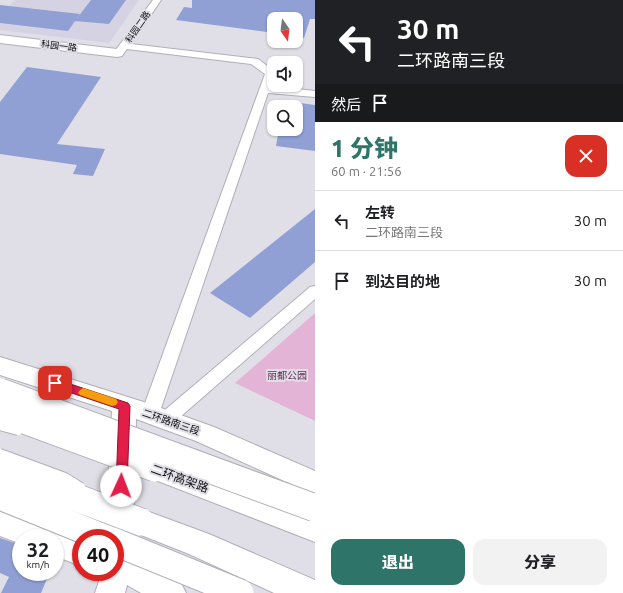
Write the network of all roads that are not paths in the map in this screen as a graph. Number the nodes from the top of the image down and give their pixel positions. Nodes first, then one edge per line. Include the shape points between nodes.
1 (157, 0) edge
2 (0, 39) edge
3 (121, 50) junction
4 (264, 89) junction
5 (315, 94) edge
6 (315, 291) edge
7 (0, 366) edge
8 (0, 392) edge
9 (124, 406) junction
10 (0, 411) edge
11 (158, 417) junction
12 (0, 426) edge
13 (30, 434) dead end
14 (59, 442) dead end
15 (0, 454) edge
16 (155, 468) junction
17 (0, 469) edge
18 (315, 482) edge
19 (0, 496) edge
20 (315, 508) edge
21 (141, 522) junction
22 (0, 523) edge
23 (315, 528) edge
24 (16, 529) edge
25 (82, 529) edge
26 (117, 529) edge
27 (124, 559) edge
28 (124, 562) edge
29 (112, 581) edge
30 (110, 593) edge
31 (171, 593) edge
32 (240, 593) edge
33 (309, 593) edge

1 - 3 street, 科园二路
2 - 3 main road, 科园一路
3 - 4 street via 254,61 270,73
4 - 5 street
4 - 11 street
6 - 11 street
7 - 9 main road, 二环路南三段
8 - 20 highway, bridge
9 - 11 main road, 二环路南三段
9 - 26 main road
10 - 16 highway, 二环高架路, bridge
11 - 18 main road, 二环路南三段 via 205,434
12 - 13 lane, bridge
14 - 16 lane, bridge
15 - 21 lane, bridge via 65,477
16 - 23 highway, 二环高架路
17 - 21 highway, bridge
19 - 25 highway, bridge
21 - 33 highway via 200,544
22 - 24 main road
27 - 32 highway, bridge
28 - 31 main road
29 - 30 main road

